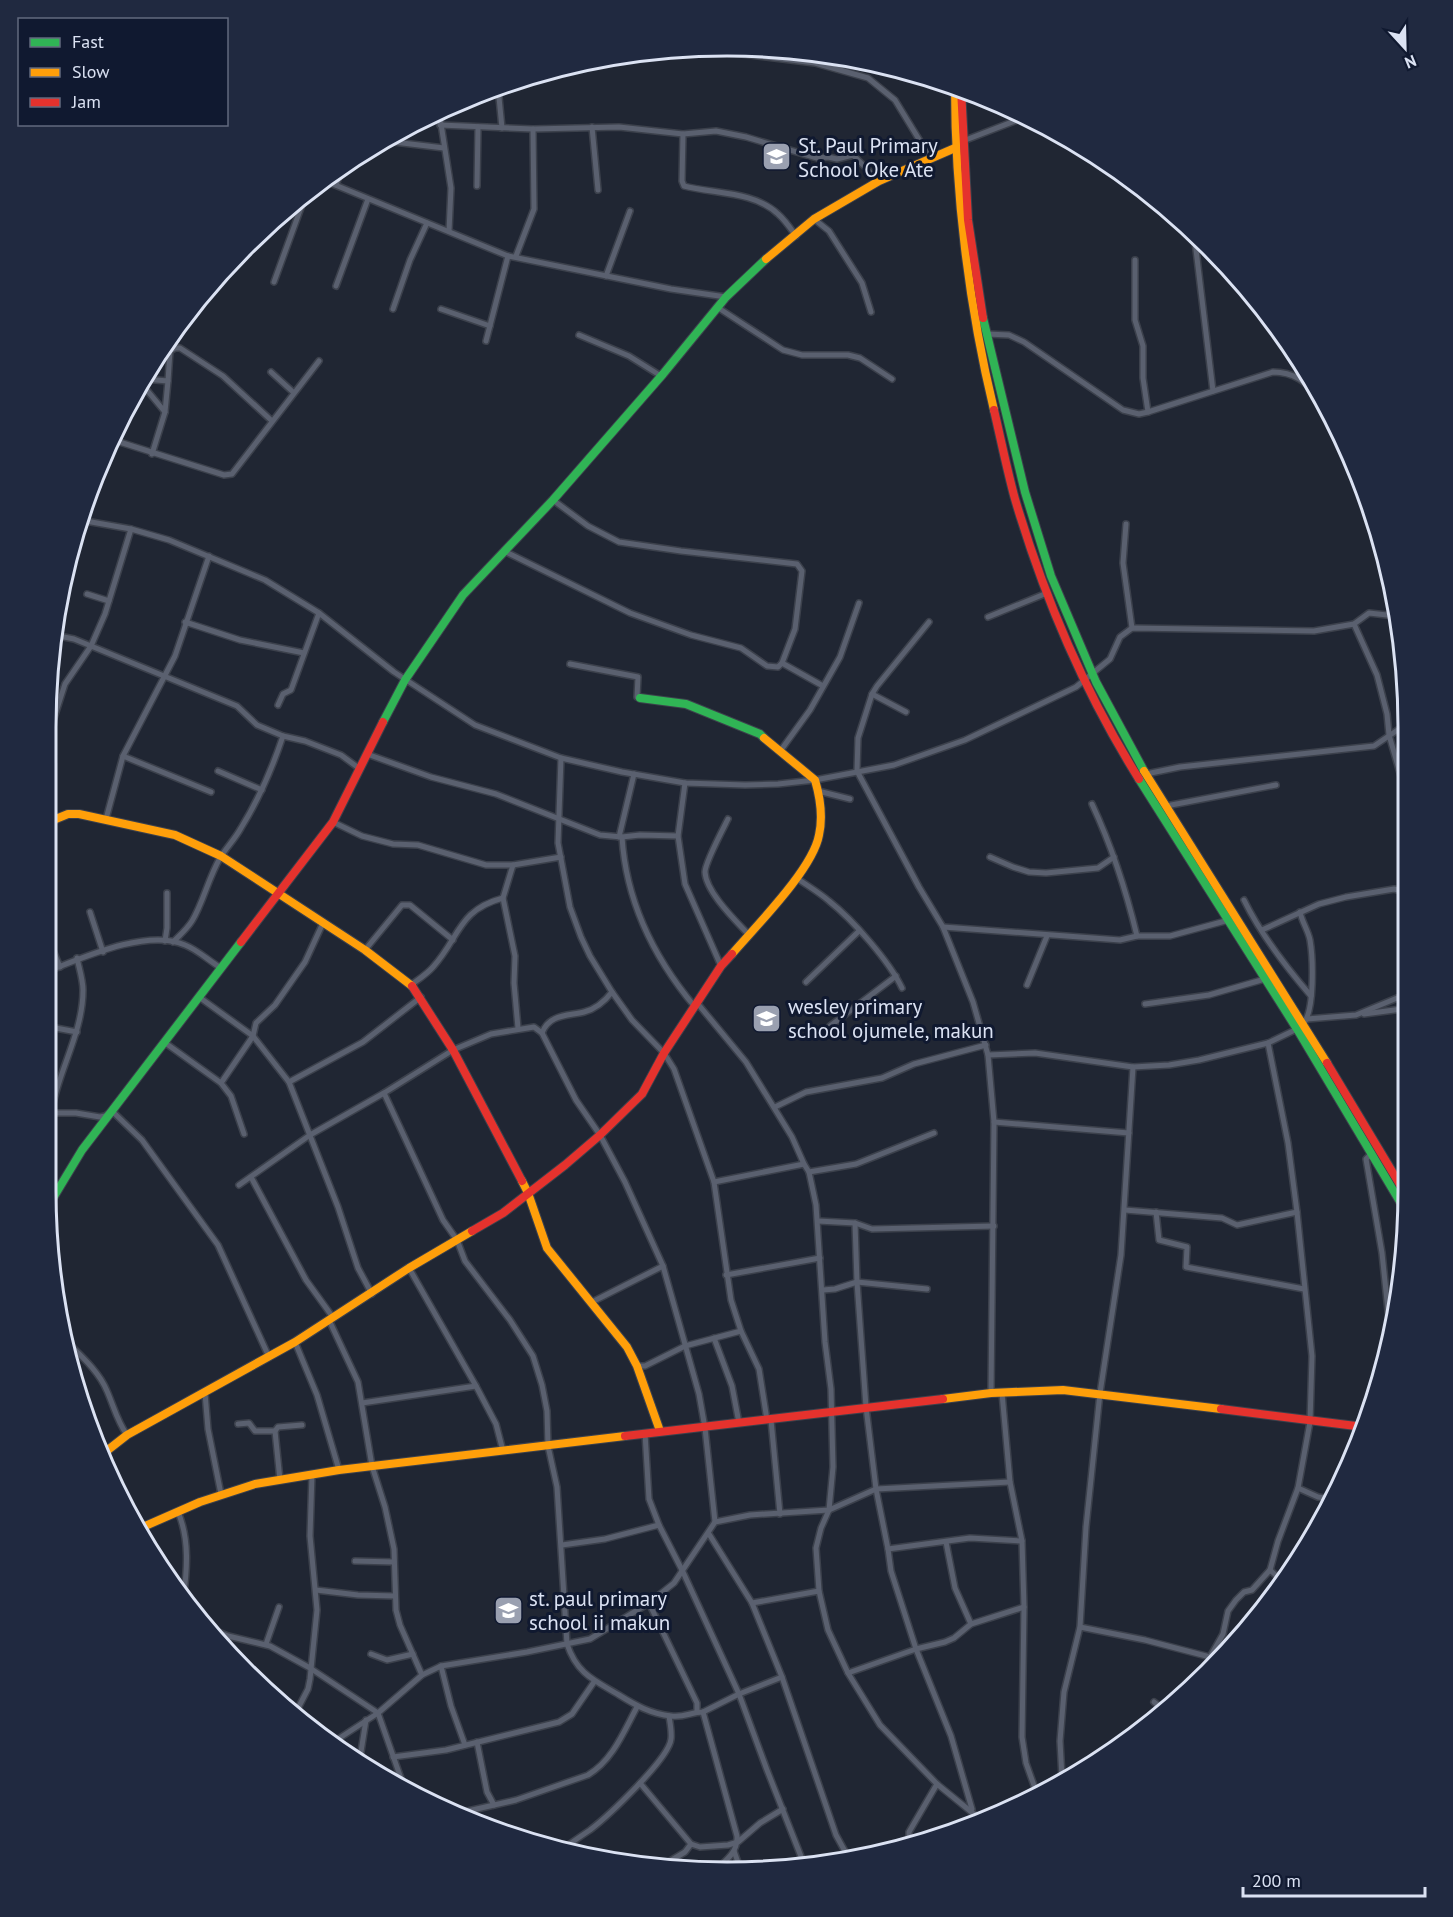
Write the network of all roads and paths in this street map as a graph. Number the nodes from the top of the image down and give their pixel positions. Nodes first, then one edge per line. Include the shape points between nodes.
1 (765, 57) edge
2 (499, 96) edge
3 (955, 96) edge
4 (961, 99) edge
5 (439, 121) edge
6 (1014, 121) edge
7 (440, 125) junction
8 (478, 127) junction
9 (592, 127) junction
10 (502, 128) junction
11 (532, 129) junction
12 (683, 134) junction
13 (963, 141) junction
14 (396, 142) edge
15 (444, 148) junction
16 (955, 148) junction
17 (931, 159) junction
18 (338, 180) edge
19 (879, 181) junction
20 (333, 184) edge
21 (336, 185) junction
22 (477, 186) dead end
23 (598, 189) dead end
24 (368, 199) junction
25 (301, 208) edge
26 (630, 211) dead end
27 (814, 219) junction
28 (427, 223) junction
29 (449, 231) junction
30 (796, 236) junction
31 (1196, 247) edge
32 (508, 256) junction
33 (516, 256) junction
34 (1135, 260) dead end
35 (606, 276) junction
36 (274, 282) dead end
37 (336, 286) dead end
38 (726, 297) junction
39 (717, 307) junction
40 (393, 309) dead end
41 (441, 309) dead end
42 (870, 312) dead end
43 (490, 326) junction
44 (987, 334) junction
45 (579, 335) dead end
46 (486, 341) dead end
47 (172, 350) edge
48 (170, 353) edge
49 (319, 361) dead end
50 (271, 372) dead end
51 (661, 376) junction
52 (892, 379) dead end
53 (152, 380) edge
54 (168, 381) junction
55 (1301, 381) edge
56 (146, 389) edge
57 (1213, 391) junction
58 (294, 392) junction
59 (165, 412) junction
60 (1148, 412) junction
61 (272, 421) junction
62 (119, 442) edge
63 (152, 454) junction
64 (553, 500) junction
65 (88, 521) edge
66 (1126, 524) dead end
67 (132, 529) junction
68 (504, 551) junction
69 (209, 556) junction
70 (1047, 593) junction
71 (87, 594) dead end
72 (109, 601) junction
73 (859, 603) dead end
74 (319, 613) junction
75 (1388, 615) edge
76 (988, 616) dead end
77 (185, 622) junction
78 (929, 622) dead end
79 (1354, 624) junction
80 (1132, 628) junction
81 (61, 636) edge
82 (91, 646) junction
83 (304, 653) junction
84 (782, 663) junction
85 (570, 664) dead end
86 (1093, 674) junction
87 (164, 677) junction
88 (405, 680) junction
89 (1085, 681) junction
90 (823, 686) junction
91 (872, 694) junction
92 (640, 698) joint
93 (278, 705) dead end
94 (56, 711) edge
95 (906, 712) dead end
96 (1398, 729) edge
97 (1389, 735) junction
98 (283, 736) junction
99 (781, 750) junction
100 (367, 754) junction
101 (123, 756) junction
102 (561, 758) junction
103 (1398, 766) edge
104 (360, 769) junction
105 (218, 771) dead end
106 (857, 771) junction
107 (634, 774) junction
108 (1146, 774) junction
109 (815, 780) junction
110 (685, 783) junction
111 (1276, 785) dead end
112 (262, 790) junction
113 (818, 790) junction
114 (211, 792) dead end
115 (850, 799) dead end
116 (1092, 804) dead end
117 (1166, 806) junction
118 (56, 819) edge
119 (106, 819) junction
120 (558, 819) junction
121 (728, 819) dead end
122 (333, 822) junction
123 (678, 836) junction
124 (620, 837) junction
125 (221, 856) junction
126 (561, 857) junction
127 (990, 857) dead end
128 (1114, 857) junction
129 (513, 865) junction
130 (798, 879) junction
131 (1398, 890) edge
132 (167, 893) dead end
133 (279, 894) junction
134 (503, 898) junction
135 (1244, 900) dead end
136 (90, 912) dead end
137 (1300, 912) junction
138 (1228, 920) junction
139 (322, 922) junction
140 (943, 927) junction
141 (1262, 930) junction
142 (859, 931) junction
143 (748, 934) junction
144 (1047, 936) junction
145 (1137, 936) junction
146 (453, 940) junction
147 (165, 941) junction
148 (173, 942) junction
149 (365, 950) junction
150 (103, 952) junction
151 (56, 958) edge
152 (77, 958) junction
153 (721, 966) junction
154 (60, 967) junction
155 (56, 968) edge
156 (221, 968) junction
157 (896, 976) junction
158 (1264, 979) junction
159 (807, 982) dead end
160 (1027, 985) dead end
161 (411, 986) junction
162 (902, 988) dead end
163 (612, 992) junction
164 (1311, 996) junction
165 (199, 997) junction
166 (421, 997) junction
167 (1398, 998) edge
168 (1145, 1004) dead end
169 (697, 1005) junction
170 (1398, 1010) edge
171 (1356, 1015) junction
172 (1302, 1024) junction
173 (830, 1026) dead end
174 (56, 1028) edge
175 (518, 1028) junction
176 (77, 1032) junction
177 (542, 1033) junction
178 (253, 1036) junction
179 (164, 1042) junction
180 (1268, 1043) junction
181 (986, 1045) junction
182 (453, 1050) junction
183 (664, 1053) junction
184 (988, 1055) junction
185 (1133, 1067) junction
186 (289, 1082) junction
187 (220, 1083) junction
188 (56, 1088) edge
189 (384, 1093) junction
190 (775, 1107) junction
191 (112, 1112) junction
192 (56, 1113) edge
193 (994, 1122) junction
194 (934, 1133) dead end
195 (1129, 1133) junction
196 (244, 1134) dead end
197 (310, 1135) junction
198 (600, 1135) junction
199 (1371, 1154) junction
200 (804, 1164) junction
201 (809, 1172) junction
202 (251, 1178) junction
203 (1398, 1181) edge
204 (714, 1182) junction
205 (239, 1185) dead end
206 (56, 1193) edge
207 (528, 1193) junction
208 (1398, 1198) edge
209 (1125, 1210) junction
210 (1156, 1212) junction
211 (1297, 1212) junction
212 (818, 1221) junction
213 (855, 1223) junction
214 (994, 1226) junction
215 (457, 1240) junction
216 (820, 1258) junction
217 (663, 1266) junction
218 (409, 1268) junction
219 (726, 1275) junction
220 (857, 1282) junction
221 (927, 1289) dead end
222 (1304, 1289) junction
223 (823, 1290) junction
224 (372, 1294) junction
225 (592, 1302) junction
226 (1387, 1306) edge
227 (331, 1318) junction
228 (741, 1331) junction
229 (714, 1338) junction
230 (296, 1342) junction
231 (685, 1346) junction
232 (75, 1350) edge
233 (268, 1357) junction
234 (637, 1366) junction
235 (476, 1386) junction
236 (1002, 1392) junction
237 (205, 1393) junction
238 (992, 1393) junction
239 (1100, 1393) junction
240 (362, 1403) junction
241 (866, 1407) junction
242 (831, 1413) junction
243 (769, 1420) junction
244 (1310, 1422) junction
245 (739, 1423) junction
246 (238, 1424) dead end
247 (302, 1425) dead end
248 (1354, 1427) edge
249 (705, 1428) junction
250 (275, 1431) junction
251 (660, 1431) junction
252 (645, 1433) junction
253 (127, 1435) junction
254 (548, 1446) junction
255 (108, 1450) edge
256 (503, 1452) junction
257 (372, 1466) junction
258 (339, 1470) junction
259 (312, 1474) junction
260 (280, 1480) junction
261 (1010, 1482) junction
262 (1298, 1488) junction
263 (876, 1489) junction
264 (221, 1494) junction
265 (1323, 1498) edge
266 (829, 1510) junction
267 (178, 1512) junction
268 (780, 1514) junction
269 (715, 1522) junction
270 (659, 1525) junction
271 (145, 1526) edge
272 (709, 1533) junction
273 (1022, 1541) junction
274 (946, 1542) junction
275 (562, 1545) junction
276 (888, 1549) junction
277 (356, 1561) dead end
278 (394, 1562) junction
279 (1270, 1570) junction
280 (683, 1572) junction
281 (1276, 1575) edge
282 (184, 1584) edge
283 (316, 1590) junction
284 (819, 1590) junction
285 (395, 1596) junction
286 (649, 1603) junction
287 (752, 1603) junction
288 (279, 1607) dead end
289 (1024, 1607) junction
290 (971, 1624) junction
291 (1080, 1627) junction
292 (223, 1634) edge
293 (266, 1644) junction
294 (567, 1644) junction
295 (916, 1649) junction
296 (1212, 1653) edge
297 (371, 1654) dead end
298 (413, 1654) junction
299 (1209, 1657) edge
300 (441, 1666) junction
301 (310, 1668) junction
302 (848, 1673) junction
303 (422, 1675) junction
304 (783, 1677) junction
305 (594, 1682) junction
306 (739, 1694) junction
307 (1154, 1702) dead end
308 (1157, 1705) edge
309 (299, 1707) edge
310 (637, 1707) junction
311 (700, 1712) junction
312 (378, 1713) junction
313 (669, 1716) junction
314 (366, 1720) junction
315 (340, 1738) edge
316 (477, 1742) junction
317 (465, 1745) junction
318 (361, 1752) edge
319 (393, 1757) junction
320 (1062, 1772) edge
321 (400, 1777) edge
322 (640, 1783) junction
323 (937, 1784) junction
324 (1034, 1786) edge
325 (494, 1804) junction
326 (783, 1809) junction
327 (470, 1810) edge
328 (972, 1811) junction
329 (974, 1813) edge
330 (909, 1836) edge
331 (738, 1842) junction
332 (571, 1843) edge
333 (691, 1844) junction
334 (734, 1851) junction
335 (845, 1851) edge
336 (801, 1857) edge
337 (673, 1859) edge
338 (737, 1861) edge
339 (724, 1862) edge

1 - 17 street via 815,63 868,78 895,100
2 - 10 street
3 - 16 main road
4 - 13 main road
5 - 7 street
6 - 13 street
7 - 8 street
7 - 15 street
8 - 10 street
8 - 22 street
9 - 11 street
9 - 12 street
9 - 23 street
10 - 11 street
11 - 33 street via 534,209
12 - 19 street via 716,131 817,158 853,155
12 - 30 street via 684,186 766,205 779,214
13 - 44 main road via 968,220
14 - 15 street
15 - 29 street via 451,188
16 - 17 main road
16 - 70 main road via 973,304 993,402 1020,515
17 - 19 main road
18 - 21 street
19 - 27 main road
20 - 21 street
21 - 24 street
24 - 28 street
24 - 37 street
25 - 36 street
26 - 35 street
27 - 30 main road
27 - 42 street via 829,231 862,283
28 - 29 street
28 - 40 street
29 - 32 street
30 - 38 main road
31 - 57 street
32 - 33 street
32 - 43 street
33 - 35 street
34 - 60 street via 1135,320 1143,346
35 - 38 street
38 - 39 main road
39 - 51 main road
39 - 52 street via 783,350 802,355 860,358
41 - 43 street
43 - 46 street
44 - 60 street via 1009,335 1024,342 1123,410
44 - 86 main road via 1025,492 1051,576
45 - 51 street via 629,356
47 - 61 street via 180,348 223,376
48 - 54 street
49 - 58 street
50 - 58 street
51 - 64 main road
53 - 54 street
54 - 59 street
55 - 57 street via 1292,374 1273,372
56 - 59 street
57 - 60 street
58 - 61 street
59 - 63 street
61 - 63 street via 232,474
62 - 63 street
64 - 68 main road
64 - 84 street via 588,526 620,542 797,564 802,571 795,629
65 - 67 street
66 - 80 street via 1123,562
67 - 69 street
67 - 72 street
68 - 84 street via 630,613 741,648 767,666 778,667
68 - 88 main road via 464,595
69 - 74 street via 265,580
69 - 77 street
70 - 76 street
70 - 89 main road
71 - 72 street
72 - 82 street
73 - 90 street via 840,657
74 - 83 street
74 - 88 street
75 - 79 street via 1369,614
77 - 83 street via 240,640
77 - 87 street
78 - 91 street
79 - 80 street via 1314,631
79 - 97 street via 1377,675
80 - 86 street via 1120,637 1110,658
81 - 82 street
82 - 87 street
82 - 94 street via 65,684
83 - 93 street via 291,690
84 - 90 street
85 - 92 street via 638,677
86 - 89 street
86 - 108 main road
87 - 98 street via 237,706 257,725
87 - 101 street
88 - 100 main road
88 - 102 street via 476,725
89 - 106 street via 965,740 894,765
89 - 138 main road via 1143,787
90 - 99 street
91 - 95 street
91 - 106 street via 858,738
92 - 99 main road via 686,705 760,734
96 - 97 street
97 - 103 street
97 - 108 street via 1374,746 1180,766
98 - 104 street via 341,755
98 - 112 street
99 - 109 main road
100 - 104 main road
100 - 120 street via 431,777 496,794
101 - 114 street
101 - 119 street
102 - 107 street
102 - 120 street
104 - 122 main road
105 - 112 street
106 - 109 street
106 - 140 street
107 - 110 street
107 - 124 street
108 - 117 main road
109 - 110 street via 745,785
109 - 113 main road
110 - 123 street
111 - 117 street
112 - 125 street
113 - 115 street
113 - 130 main road via 819,838
116 - 128 street
117 - 172 main road
118 - 119 main road via 68,814
119 - 125 main road via 175,835
120 - 124 street via 600,835
120 - 126 street
121 - 143 street via 705,871 708,884
122 - 129 street via 362,836 393,844 418,845 486,865
122 - 133 main road
123 - 124 street
123 - 153 street via 685,885
124 - 169 street via 627,881 642,924 677,985
125 - 133 main road
125 - 148 street via 194,917
126 - 129 street
126 - 163 street via 570,907 581,937
127 - 128 street via 1029,872 1046,873 1098,868
128 - 145 street
129 - 134 street
130 - 142 street via 829,900
130 - 143 main road
131 - 137 street via 1319,903
132 - 147 street
133 - 139 main road
133 - 156 main road
134 - 146 street via 474,910
134 - 175 street via 515,956
135 - 141 street
136 - 150 street
137 - 141 street
137 - 164 street via 1309,938
138 - 145 street via 1170,936
138 - 158 main road
139 - 149 main road
139 - 178 street via 305,962 256,1023
140 - 144 street
140 - 181 street
141 - 164 street
142 - 157 street
142 - 159 street
143 - 153 main road
144 - 145 street via 1102,940
144 - 160 street
146 - 149 street via 410,905 402,905
146 - 161 street via 433,967
147 - 148 street
147 - 150 street via 146,940
148 - 156 street via 185,945
149 - 161 main road
150 - 152 street
151 - 154 street
152 - 154 street
152 - 176 street via 83,989
153 - 169 main road
154 - 155 street
156 - 165 main road
157 - 162 street
157 - 173 street
158 - 168 street via 1209,994
158 - 172 main road
161 - 166 main road
163 - 177 street via 604,1002 584,1012 549,1021
163 - 183 street
164 - 172 street
165 - 178 street
165 - 179 main road
166 - 182 main road
166 - 186 street via 363,1042
167 - 171 street
169 - 183 main road
169 - 190 street via 746,1062
170 - 171 street
171 - 172 street
172 - 180 street
172 - 199 main road
172 - 203 main road
174 - 176 street
175 - 177 street via 534,1027
175 - 182 street
176 - 188 street
177 - 198 street via 576,1100
178 - 186 street
178 - 187 street
179 - 187 street
179 - 191 main road
180 - 185 street via 1199,1060
180 - 211 street
181 - 184 street
181 - 190 street via 914,1064 882,1078 806,1092
182 - 189 street
182 - 207 main road
183 - 198 main road via 642,1094
183 - 204 street via 674,1069
184 - 185 street via 1035,1053
184 - 193 street
185 - 195 street
186 - 197 street
187 - 196 street via 231,1096
189 - 197 street
189 - 215 street via 443,1220
190 - 200 street
191 - 192 street via 105,1116
191 - 206 main road via 82,1150
191 - 233 street via 142,1140 218,1245
193 - 195 street
193 - 214 street
194 - 201 street via 856,1164
195 - 209 street
197 - 202 street
197 - 224 street via 358,1268
198 - 207 main road
198 - 217 street
199 - 208 main road
199 - 226 street via 1366,1159
200 - 201 street
200 - 204 street
201 - 212 street
202 - 205 street
202 - 227 street
204 - 219 street
207 - 215 main road
207 - 225 main road via 547,1248
209 - 210 street
209 - 239 street
210 - 211 street via 1221,1218 1237,1225
210 - 222 street via 1159,1240 1187,1247 1186,1267
211 - 222 street
212 - 213 street
212 - 216 street
213 - 214 street via 872,1229
213 - 220 street
214 - 238 street
215 - 218 main road
215 - 254 street via 465,1262 533,1356 547,1411
216 - 219 street
216 - 223 street
217 - 225 street
217 - 231 street
218 - 224 main road
218 - 235 street
219 - 228 street
220 - 221 street
220 - 223 street
220 - 241 street
222 - 244 street via 1312,1356
223 - 242 street
224 - 227 main road
225 - 234 main road
227 - 230 main road
227 - 240 street via 358,1383
228 - 229 street
228 - 243 street via 759,1369
229 - 231 street
229 - 245 street via 732,1386
230 - 233 main road
230 - 258 street via 317,1395
231 - 234 street via 645,1366
231 - 249 street
232 - 253 street via 96,1372
233 - 237 main road
234 - 251 main road
235 - 240 street
235 - 256 street via 496,1424
236 - 238 main road
236 - 239 main road
236 - 261 street
237 - 253 main road
237 - 264 street
238 - 241 main road
239 - 244 main road
239 - 291 street
240 - 257 street
241 - 242 main road
241 - 263 street
242 - 243 main road
242 - 266 street via 833,1467
243 - 245 main road
243 - 268 street
244 - 248 main road
244 - 262 street
245 - 249 main road
246 - 250 street via 249,1423 255,1431
247 - 250 street via 278,1427
249 - 251 main road
249 - 269 street
250 - 260 street
251 - 252 main road
252 - 254 main road
252 - 270 street via 649,1498
253 - 255 main road
254 - 256 main road
254 - 275 street via 557,1487
256 - 257 main road
257 - 258 main road
257 - 278 street via 385,1507
258 - 259 main road
259 - 260 main road
259 - 283 street via 310,1536
260 - 264 main road
261 - 263 street
261 - 273 street
262 - 265 street
262 - 279 street
263 - 266 street
263 - 276 street
264 - 267 main road
266 - 268 street
266 - 284 street via 816,1548
267 - 271 main road
267 - 282 street via 185,1528
268 - 269 street
269 - 272 street
270 - 275 street
270 - 280 street
272 - 280 street
272 - 287 street
273 - 274 street via 970,1538
273 - 289 street
274 - 276 street
274 - 290 street via 955,1588
275 - 294 street
276 - 295 street via 891,1571
277 - 278 street
278 - 285 street
279 - 281 street
279 - 296 street via 1228,1611 1223,1634
280 - 286 street
280 - 306 street
283 - 285 street
283 - 301 street
284 - 287 street
284 - 302 street via 828,1630
285 - 298 street via 400,1624
286 - 294 street via 590,1638
286 - 311 street
287 - 304 street
288 - 293 street
289 - 290 street
289 - 324 street via 1022,1737
290 - 295 street via 954,1638
291 - 299 street
291 - 320 street via 1064,1692
292 - 293 street
293 - 301 street
294 - 300 street
294 - 305 street via 571,1655
295 - 302 street
295 - 328 street via 951,1736
297 - 298 street via 387,1660
298 - 303 street
300 - 303 street
300 - 317 street
301 - 309 street via 308,1689
301 - 312 street
302 - 323 street via 880,1725
303 - 312 street
304 - 306 street
304 - 335 street
305 - 310 street
305 - 316 street via 566,1718
306 - 311 street
306 - 326 street
307 - 308 street
310 - 313 street
310 - 325 street via 598,1770 572,1782
311 - 313 street via 686,1717
311 - 331 street
312 - 314 street
312 - 319 street
313 - 322 street via 669,1747
314 - 315 street
314 - 318 street
316 - 317 street
316 - 325 street via 487,1792
317 - 319 street
319 - 321 street
322 - 332 street
322 - 333 street
323 - 328 street
323 - 330 street
325 - 327 street
326 - 331 street
326 - 336 street
328 - 329 street
331 - 333 street via 700,1847
331 - 334 street
333 - 337 street
334 - 338 street
334 - 339 street

